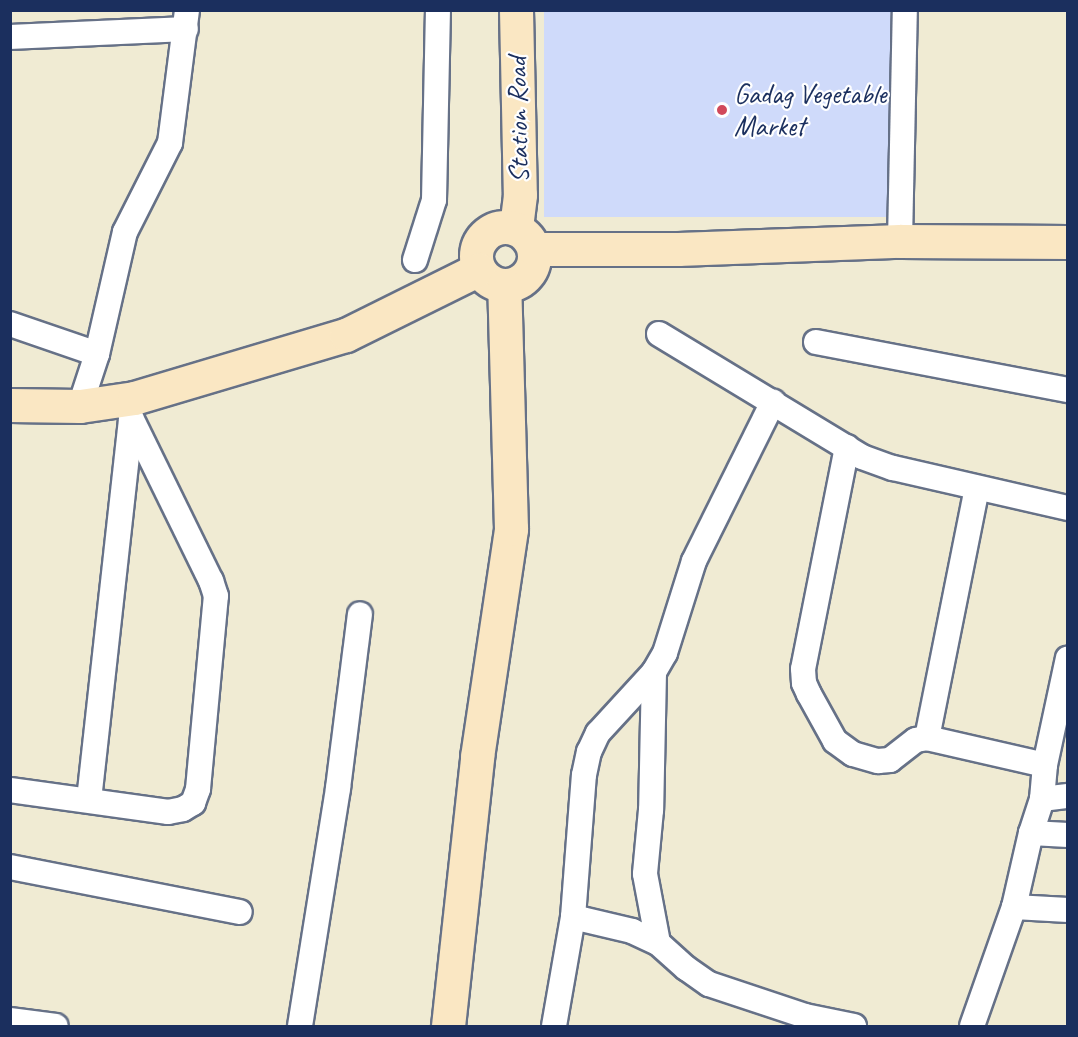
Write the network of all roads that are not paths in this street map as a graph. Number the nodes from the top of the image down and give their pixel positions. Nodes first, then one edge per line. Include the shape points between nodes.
1 (438, 10) edge
2 (516, 10) edge
3 (905, 10) edge
4 (187, 20) edge
5 (10, 37) edge
6 (525, 239) junction
7 (900, 241) junction
8 (1066, 241) edge
9 (415, 260) dead end
10 (491, 277) junction
11 (10, 324) edge
12 (659, 334) dead end
13 (816, 342) dead end
14 (97, 354) junction
15 (1068, 390) edge
16 (773, 402) junction
17 (10, 405) edge
18 (80, 406) junction
19 (132, 408) junction
20 (847, 447) junction
21 (977, 488) junction
22 (1068, 508) edge
23 (360, 614) dead end
24 (1068, 658) edge
25 (654, 672) junction
26 (927, 738) junction
27 (1045, 765) junction
28 (10, 790) edge
29 (1068, 796) edge
30 (1042, 798) junction
31 (89, 800) junction
32 (1030, 833) junction
33 (1068, 835) edge
34 (10, 867) edge
35 (1014, 908) junction
36 (1068, 910) edge
37 (240, 912) dead end
38 (573, 917) junction
39 (658, 943) junction
40 (975, 1018) edge
41 (792, 1019) edge
42 (10, 1020) edge
43 (56, 1026) edge
44 (300, 1026) edge
45 (448, 1026) edge
46 (554, 1026) edge
47 (854, 1026) edge

1 - 9 street via 434,200
2 - 6 main road, Station Road via 520,195
3 - 7 street
4 - 5 street
4 - 14 street via 170,143 124,232
6 - 7 main road via 678,249
6 - 10 main road via 531,269 524,279 514,284
6 - 10 main road via 506,227 487,233 476,250
7 - 8 main road
10 - 19 main road via 346,335
10 - 45 main road via 511,529 477,757
11 - 14 street
12 - 16 street
13 - 15 street
14 - 18 street
16 - 20 street
16 - 25 street via 694,561 665,653
17 - 18 main road
18 - 19 main road
19 - 31 street
19 - 31 street via 216,596 198,789 193,803 168,812
20 - 21 street via 893,468
20 - 26 street via 803,669 804,683 835,741 853,754 890,760 916,740
21 - 22 street
21 - 26 street
23 - 44 street via 338,788
24 - 27 street
25 - 38 street via 598,733 589,752
25 - 39 street via 651,810 645,874
26 - 27 street
27 - 30 street
28 - 31 street
29 - 30 street
30 - 32 street
32 - 33 street
32 - 35 street
34 - 37 street
35 - 36 street
35 - 40 street
38 - 39 street via 632,931
38 - 46 street
39 - 41 street via 709,984
41 - 47 street
42 - 43 street

